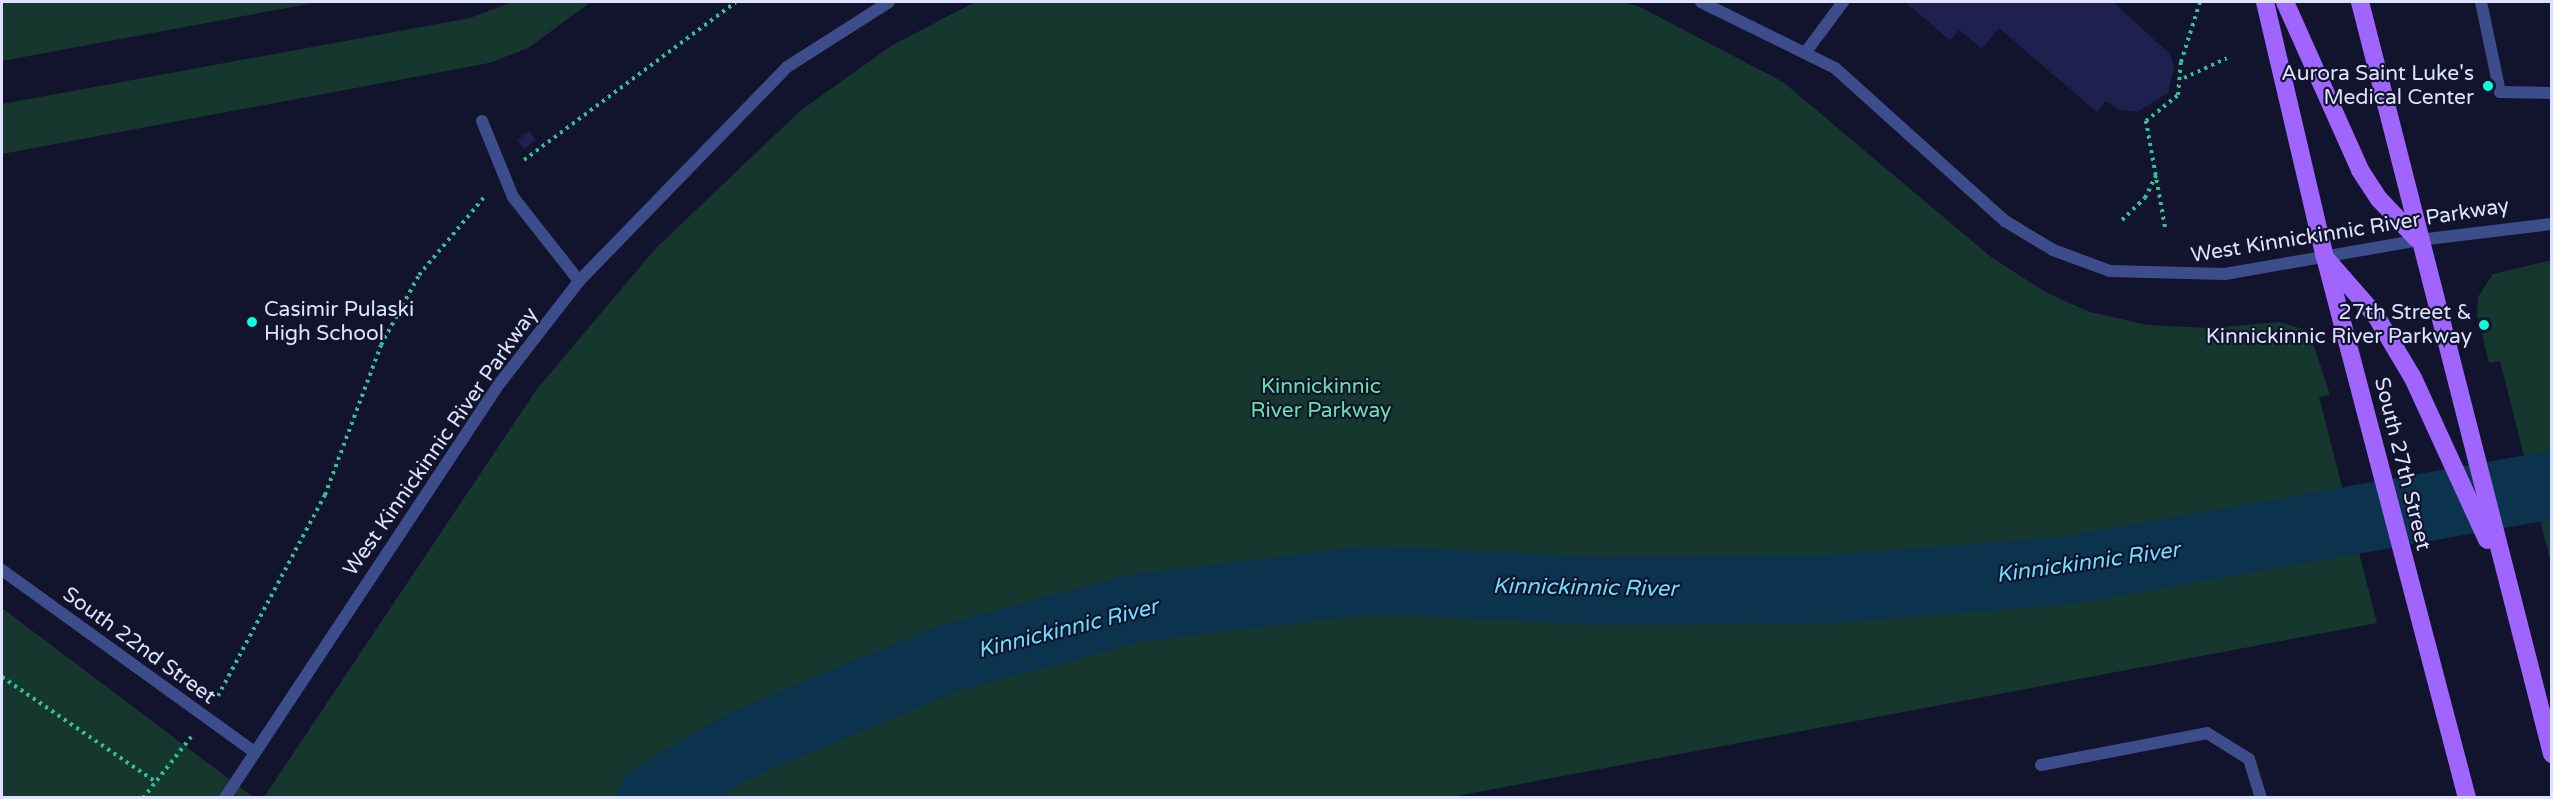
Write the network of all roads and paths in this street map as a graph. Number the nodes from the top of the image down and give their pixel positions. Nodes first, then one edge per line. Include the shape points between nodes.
1 (736, 2) edge
2 (889, 2) edge
3 (1701, 2) edge
4 (1843, 2) edge
5 (2200, 2) edge
6 (2265, 2) edge
7 (2285, 2) edge
8 (2360, 2) edge
9 (2481, 2) edge
10 (1805, 53) junction
11 (2227, 58) dead end
12 (2184, 78) junction
13 (2552, 93) edge
14 (482, 121) dead end
15 (2158, 170) junction
16 (504, 178) junction
17 (2122, 220) dead end
18 (2552, 224) edge
19 (2165, 227) dead end
20 (2419, 240) junction
21 (2325, 257) junction
22 (579, 281) junction
23 (2, 570) edge
24 (2506, 581) junction
25 (2, 677) edge
26 (204, 717) junction
27 (254, 752) junction
28 (2552, 754) edge
29 (2041, 765) dead end
30 (156, 782) junction
31 (143, 798) edge
32 (225, 798) edge
33 (2261, 798) edge
34 (2467, 798) edge

1 - 16 path
2 - 22 street, West Kinnickinnic River Parkway via 788,67
3 - 10 street, West Kinnickinnic River Parkway
4 - 10 street
5 - 12 path via 2181,62
6 - 21 main road, South 27th Street
7 - 20 main road via 2360,170 2379,199
8 - 20 main road
9 - 13 street via 2500,92
10 - 21 street, West Kinnickinnic River Parkway via 1835,68 2005,221 2053,250 2110,271 2163,277 2225,274
11 - 12 path
12 - 15 path via 2167,109 2146,121
14 - 16 street
15 - 17 path via 2145,198
15 - 19 path
16 - 22 street
16 - 26 path via 419,275 381,345 325,495 284,581
18 - 20 street, West Kinnickinnic River Parkway
20 - 21 street, West Kinnickinnic River Parkway
20 - 24 main road
21 - 24 main road via 2376,316 2413,378
21 - 34 main road, South 27th Street
22 - 27 street, West Kinnickinnic River Parkway via 500,384
23 - 26 street, South 22nd Street
24 - 28 main road
25 - 30 path
26 - 27 street, South 22nd Street
26 - 30 path
27 - 32 street, West Kinnickinnic River Parkway
29 - 33 street via 2207,733 2249,759
30 - 31 path

